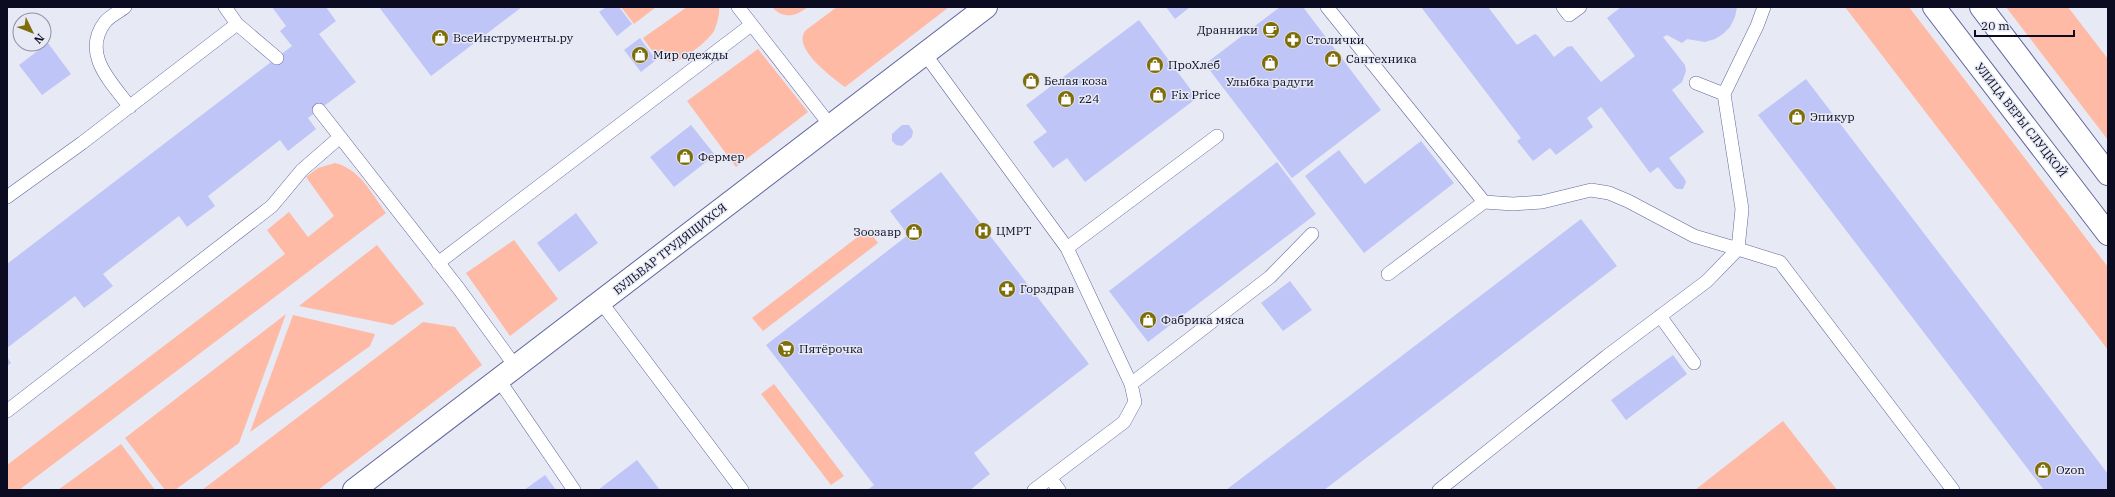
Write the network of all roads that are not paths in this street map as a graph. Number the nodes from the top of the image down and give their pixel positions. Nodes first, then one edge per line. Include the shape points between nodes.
1 (125, 7) edge
2 (225, 7) edge
3 (738, 7) edge
4 (986, 7) edge
5 (1327, 7) edge
6 (1563, 7) edge
7 (1580, 7) edge
8 (1764, 7) edge
9 (1934, 7) edge
10 (1981, 7) edge
11 (237, 24) junction
12 (751, 25) junction
13 (925, 54) junction
14 (277, 58) dead end
15 (1696, 83) dead end
16 (1724, 94) junction
17 (130, 107) junction
18 (319, 110) dead end
19 (830, 125) junction
20 (1217, 136) dead end
21 (340, 137) junction
22 (2108, 174) edge
23 (7, 196) edge
24 (1484, 202) junction
25 (1312, 234) dead end
26 (2108, 234) edge
27 (1067, 248) junction
28 (1738, 249) junction
29 (438, 263) junction
30 (1388, 274) dead end
31 (601, 302) junction
32 (1660, 316) junction
33 (1694, 363) dead end
34 (507, 373) junction
35 (1131, 384) junction
36 (7, 411) edge
37 (1050, 478) junction
38 (354, 490) edge
39 (574, 490) edge
40 (742, 490) edge
41 (1034, 490) edge
42 (1059, 490) edge
43 (1439, 490) edge
44 (1953, 490) edge

1 - 17 lane via 106,22 97,36 96,52 102,70
2 - 11 lane
3 - 12 lane
4 - 13 street, БУЛЬВАР ТРУДЯЩИХСЯ
5 - 24 lane
6 - 7 lane via 1569,15
8 - 16 lane
9 - 26 street, УЛИЦА ВЕРЫ СЛУЦКОЙ
10 - 22 street
11 - 14 lane
11 - 17 lane
12 - 19 lane
12 - 29 lane
13 - 19 street, БУЛЬВАР ТРУДЯЩИХСЯ
13 - 27 lane
15 - 16 lane
16 - 28 lane via 1742,209
17 - 23 lane
18 - 21 lane
19 - 31 street, БУЛЬВАР ТРУДЯЩИХСЯ
20 - 27 lane
21 - 29 lane
21 - 36 lane via 302,170 272,206
24 - 28 lane via 1542,202 1591,190 1609,193 1628,200 1694,236
24 - 30 lane
25 - 35 lane via 1270,277
27 - 35 lane
28 - 32 lane via 1707,281
28 - 44 lane via 1780,262
29 - 34 lane
31 - 34 street, БУЛЬВАР ТРУДЯЩИХСЯ
31 - 40 lane
32 - 33 lane
32 - 43 lane
34 - 38 street, БУЛЬВАР ТРУДЯЩИХСЯ
34 - 39 lane
35 - 37 lane via 1135,402 1124,422
37 - 41 lane
37 - 42 lane

